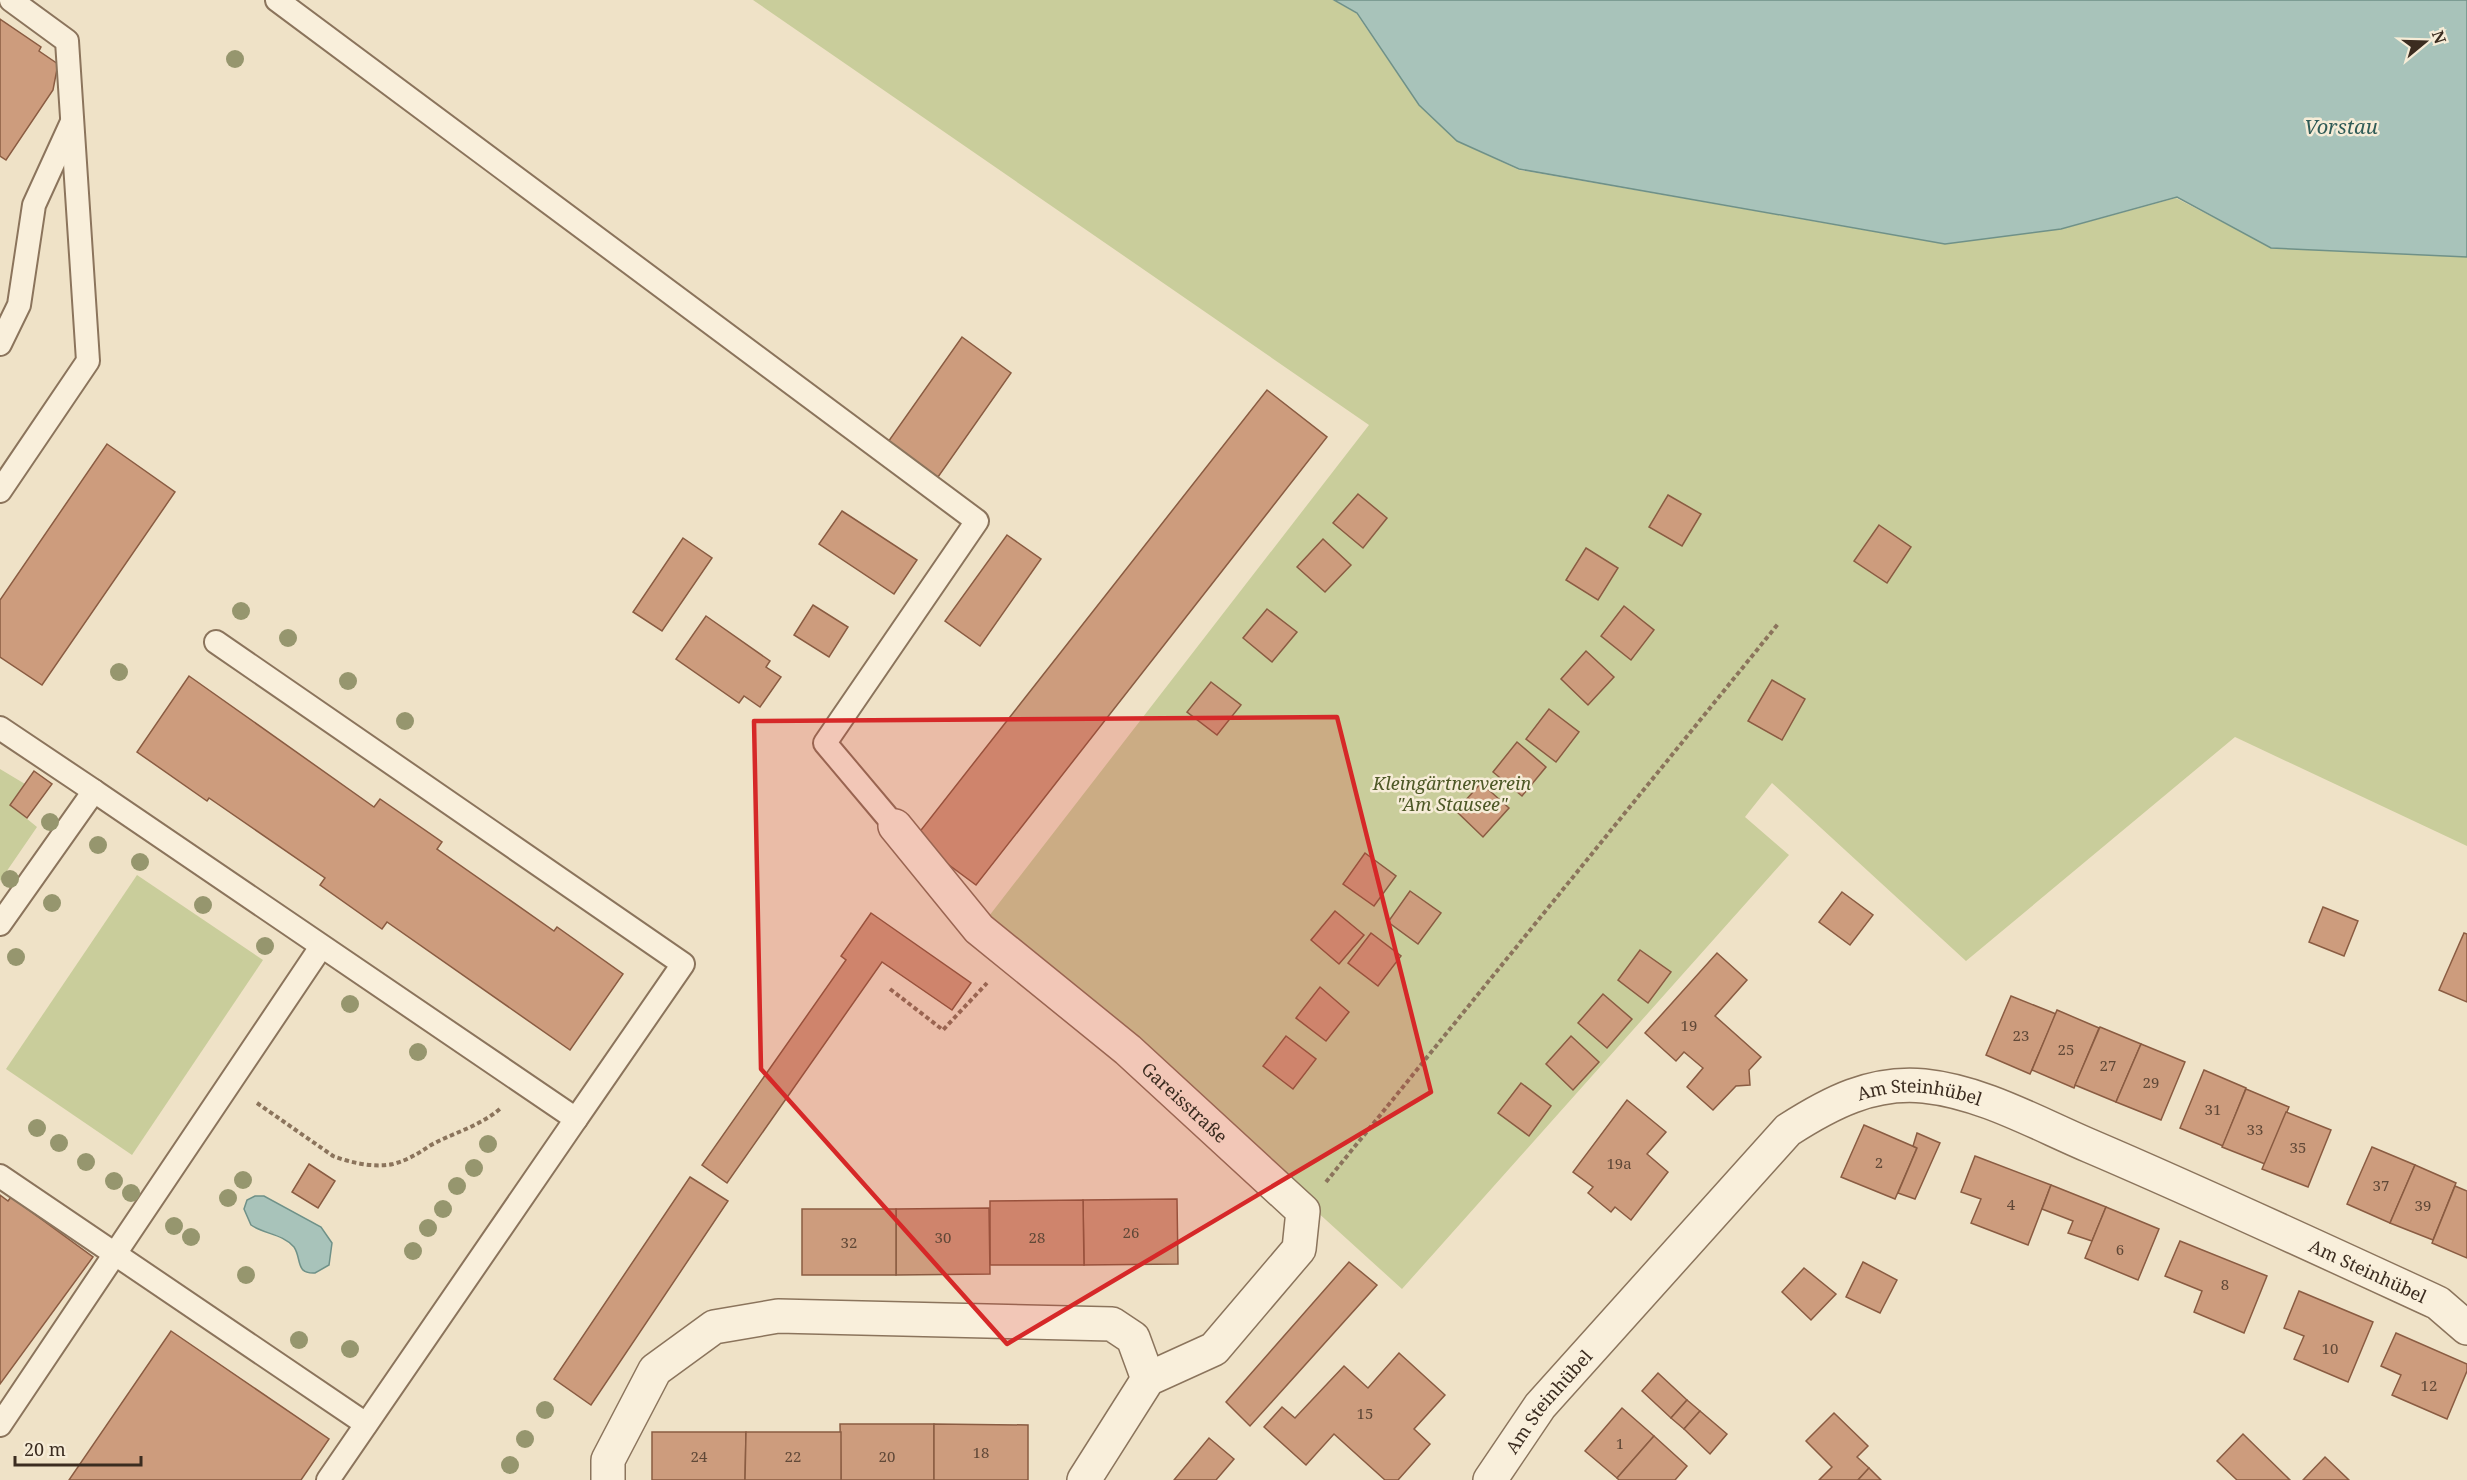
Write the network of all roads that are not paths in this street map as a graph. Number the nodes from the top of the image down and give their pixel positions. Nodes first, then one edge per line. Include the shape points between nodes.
1 (11, 0) edge
2 (277, 0) edge
3 (73, 120) junction
4 (0, 344) edge
5 (0, 491) edge
6 (216, 642) dead end
7 (0, 728) edge
8 (94, 791) junction
9 (895, 826) joint
10 (0, 924) edge
11 (321, 946) junction
12 (576, 1119) junction
13 (0, 1176) edge
14 (115, 1252) junction
15 (2467, 1328) edge
16 (1148, 1379) junction
17 (366, 1424) junction
18 (0, 1425) edge
19 (1494, 1479) edge
20 (328, 1480) edge
21 (608, 1480) edge
22 (1084, 1480) edge

1 - 3 lane via 67,41
2 - 9 lane via 977,521 825,743
3 - 4 lane via 34,205 19,305
3 - 5 lane via 88,361
6 - 12 lane via 683,964
7 - 8 lane
8 - 10 lane
8 - 11 lane
9 - 16 street, Gareisstraße via 979,929 1128,1050 1303,1211 1299,1249 1214,1349
11 - 12 lane
11 - 14 lane
12 - 17 lane
13 - 14 lane
14 - 17 lane
14 - 18 lane
15 - 19 street, Am Steinhübel via 2438,1303 2210,1197 1970,1095 1923,1086 1887,1087 1824,1107 1788,1130 1540,1406
16 - 21 street via 1133,1338 1113,1324 778,1316 714,1327 655,1370 608,1460
16 - 22 street
17 - 20 lane

